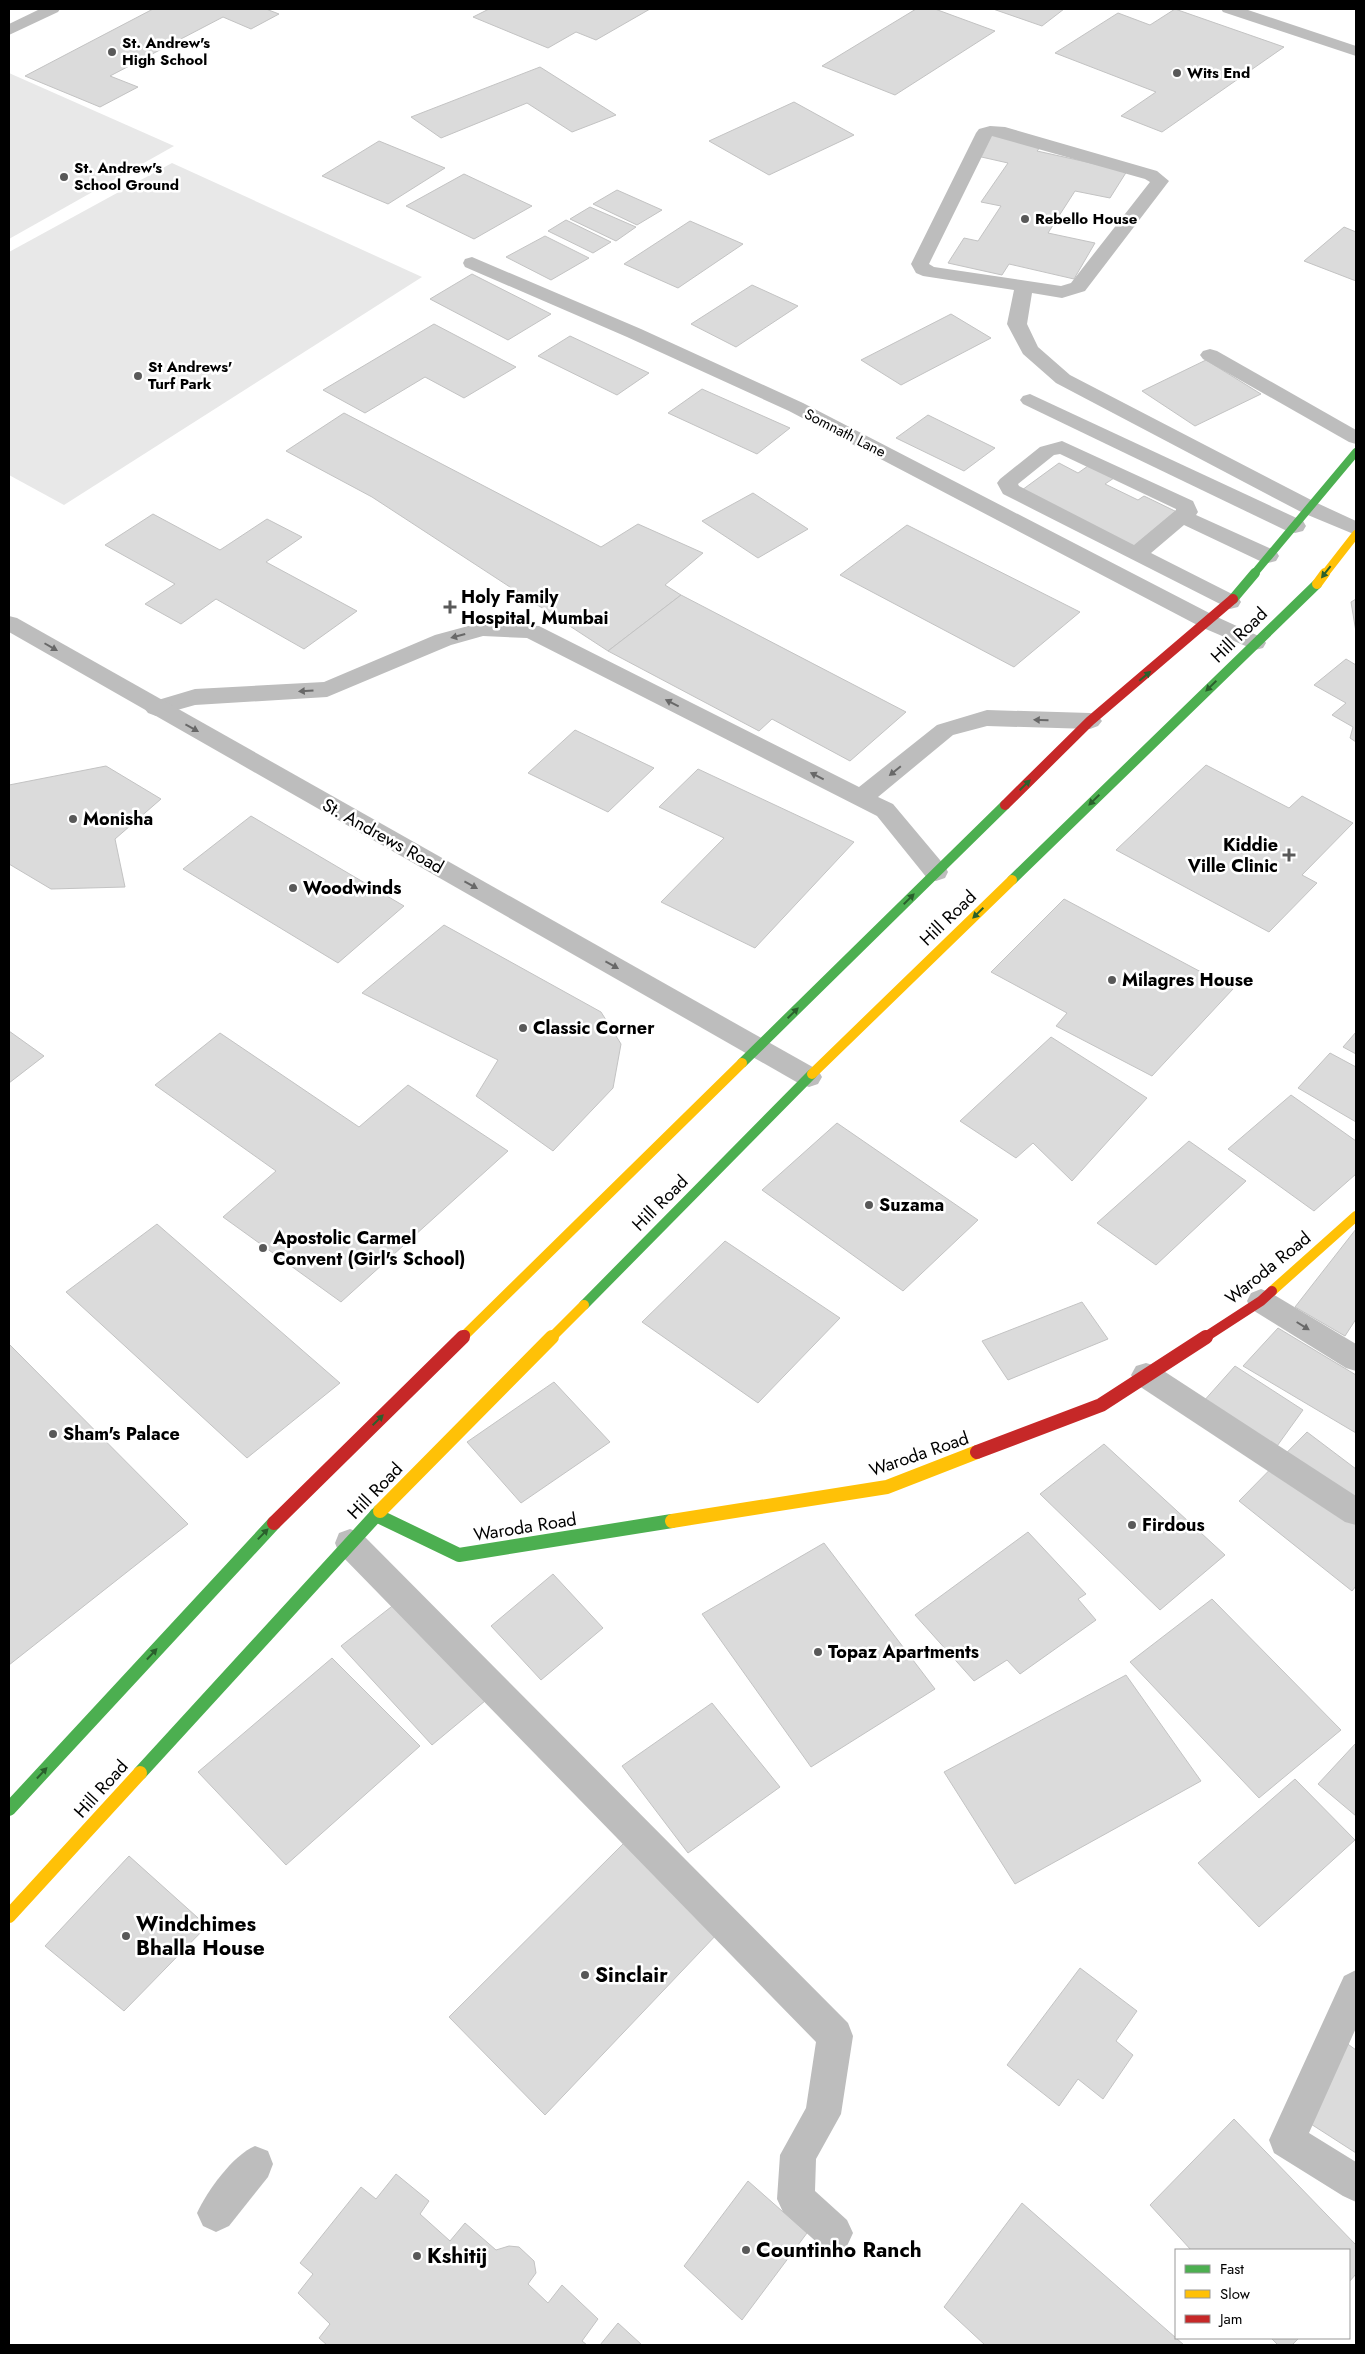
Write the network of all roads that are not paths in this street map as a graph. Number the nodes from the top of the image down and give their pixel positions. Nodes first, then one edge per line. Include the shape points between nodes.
1 (52, 9) edge
2 (1229, 9) edge
3 (9, 30) edge
4 (1356, 51) edge
5 (472, 263) dead end
6 (1024, 287) junction
7 (1210, 355) dead end
8 (1030, 400) dead end
9 (1356, 438) edge
10 (1356, 452) edge
11 (1310, 508) junction
12 (1181, 516) junction
13 (1295, 526) junction
14 (1356, 529) edge
15 (1356, 534) edge
16 (1136, 554) junction
17 (1268, 556) junction
18 (1230, 602) junction
19 (1209, 622) junction
20 (9, 623) edge
21 (1255, 643) junction
22 (156, 708) junction
23 (1090, 722) junction
24 (861, 798) junction
25 (936, 872) junction
26 (759, 1047) junction
27 (809, 1077) junction
28 (1356, 1216) edge
29 (1261, 1300) junction
30 (1356, 1359) edge
31 (1146, 1375) junction
32 (1356, 1512) edge
33 (376, 1515) junction
34 (350, 1543) junction
35 (9, 1809) edge
36 (9, 1916) edge
37 (1356, 1988) edge
38 (255, 2164) dead end
39 (1356, 2183) edge
40 (216, 2213) dead end
41 (834, 2233) dead end

1 - 3 street
2 - 4 street
5 - 19 street, Somnath Lane via 796,407
6 - 6 street via 930,272 920,264 985,133 1000,131 1151,175 1160,181 1078,287 1062,292
6 - 11 street via 1017,324 1030,350 1063,379
7 - 9 street
8 - 13 street
10 - 11 main road, Hill Road
11 - 13 main road, Hill Road
11 - 14 street
12 - 16 street
12 - 16 street via 1188,510 1186,506 1062,447 1047,451 1007,483 1014,492
12 - 17 street
13 - 17 main road, Hill Road
15 -> 21 main road, Hill Road via 1321,580
16 - 18 street
17 - 18 main road, Hill Road
18 - 19 main road, Hill Road
19 - 21 street, Somnath Lane
23 -> 19 main road, Hill Road
20 -> 22 street, St. Andrews Road
21 -> 27 main road, Hill Road
24 -> 22 street via 531,631 483,629 443,640 328,689 195,698
22 -> 26 street, St. Andrews Road
23 -> 24 street via 987,718 945,730
25 -> 23 main road, Hill Road
24 - 25 street via 885,810
26 -> 25 main road, Hill Road
26 - 27 street, St. Andrews Road
35 -> 26 main road, Hill Road via 261,1536
27 - 33 main road, Hill Road
28 - 29 main road, Waroda Road
29 -> 30 street
29 - 31 main road, Waroda Road
31 - 32 street
31 - 33 main road, Waroda Road via 1101,1405 886,1487 459,1555
33 - 34 main road, Hill Road
34 - 36 main road, Hill Road
34 - 41 street via 835,2036 823,2114 798,2155 796,2199
37 - 39 street via 1287,2140
38 - 40 street

